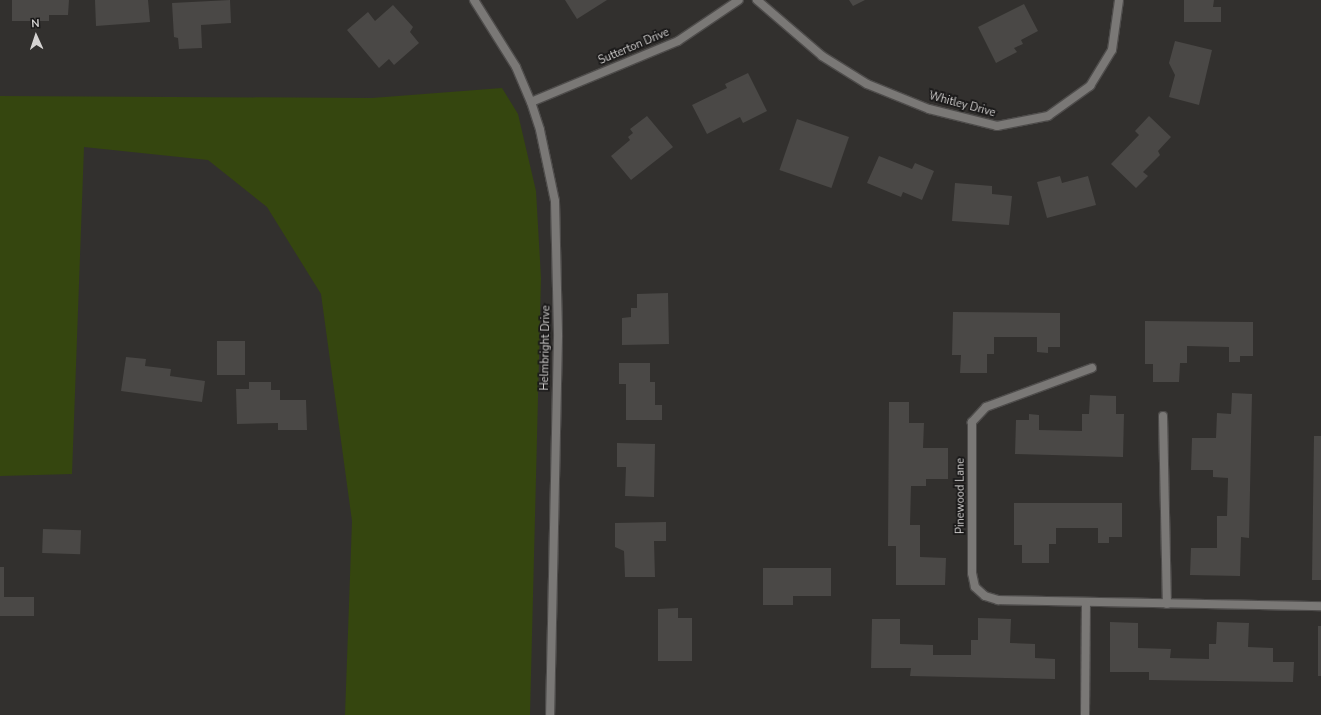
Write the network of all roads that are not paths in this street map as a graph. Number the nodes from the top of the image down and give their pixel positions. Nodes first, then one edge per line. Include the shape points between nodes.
1 (474, 0) edge
2 (740, 0) edge
3 (757, 0) edge
4 (1119, 0) edge
5 (530, 102) junction
6 (1092, 368) dead end
7 (1163, 416) dead end
8 (1086, 603) junction
9 (1167, 604) junction
10 (1321, 606) edge
11 (550, 715) edge
12 (1085, 715) edge

1 - 5 street, Helmbright Drive via 516,67
2 - 5 street, Sutterton Drive via 678,41
3 - 4 street, Whitley Drive via 822,56 867,84 929,109 997,126 1048,116 1090,86 1112,50
5 - 11 street, Helmbright Drive via 540,130 554,201 558,262
6 - 8 street, Pinewood Lane via 986,407 972,422 972,574 975,587 985,596 998,600
7 - 9 street
8 - 9 street, Pinewood Lane
8 - 12 street
9 - 10 street, Pinewood Lane

